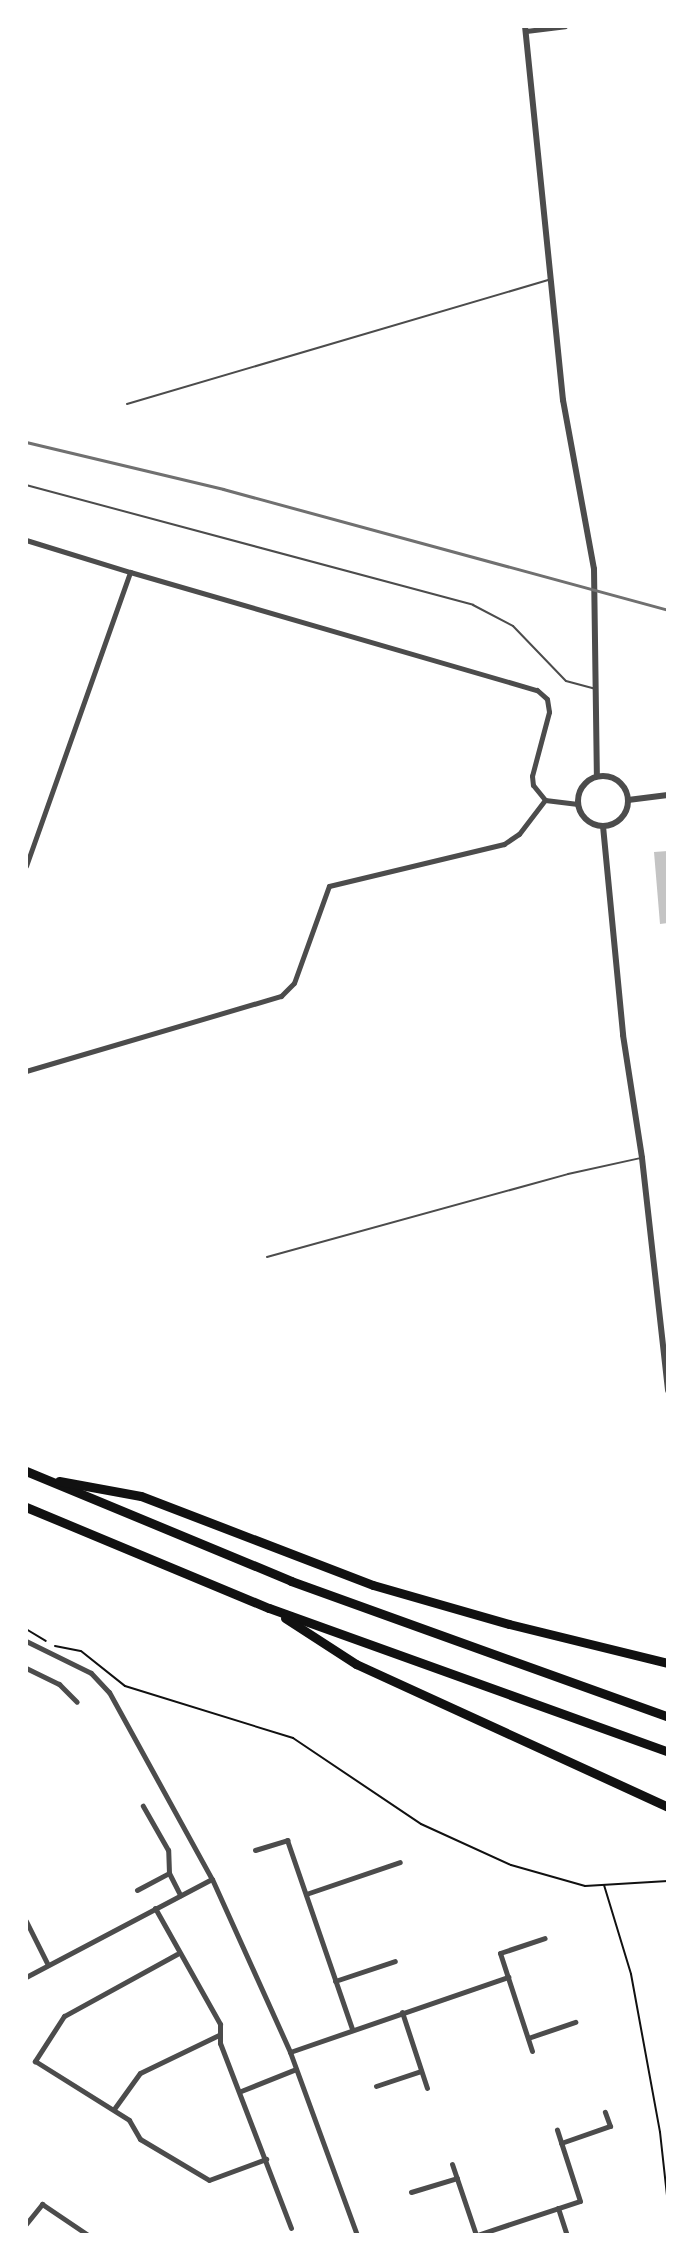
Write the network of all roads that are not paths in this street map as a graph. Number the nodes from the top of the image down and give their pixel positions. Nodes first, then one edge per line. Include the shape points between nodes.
1 (565, 26) edge
2 (525, 28) edge
3 (549, 280) junction
4 (127, 404) dead end
5 (26, 485) edge
6 (26, 540) edge
7 (130, 572) junction
8 (596, 690) junction
9 (597, 776) junction
10 (668, 795) edge
11 (545, 800) junction
12 (628, 800) junction
13 (578, 804) junction
14 (603, 826) junction
15 (26, 866) edge
16 (26, 1071) edge
17 (642, 1158) junction
18 (267, 1257) dead end
19 (668, 1391) edge
20 (26, 1471) edge
21 (41, 1477) junction
22 (26, 1507) edge
23 (269, 1608) junction
24 (26, 1641) edge
25 (668, 1663) edge
26 (26, 1668) edge
27 (77, 1702) dead end
28 (668, 1717) edge
29 (668, 1752) edge
30 (143, 1806) dead end
31 (668, 1807) edge
32 (255, 1850) dead end
33 (400, 1862) dead end
34 (169, 1873) junction
35 (212, 1879) junction
36 (137, 1890) dead end
37 (306, 1894) junction
38 (180, 1895) junction
39 (155, 1908) junction
40 (26, 1921) edge
41 (545, 1938) dead end
42 (177, 1954) junction
43 (395, 1961) dead end
44 (47, 1963) junction
45 (26, 1977) edge
46 (508, 1977) junction
47 (335, 1981) junction
48 (402, 2012) junction
49 (575, 2022) dead end
50 (352, 2029) junction
51 (219, 2035) junction
52 (528, 2038) junction
53 (532, 2051) dead end
54 (290, 2052) junction
55 (296, 2069) junction
56 (421, 2071) junction
57 (376, 2086) dead end
58 (427, 2088) dead end
59 (241, 2091) junction
60 (114, 2109) junction
61 (605, 2112) dead end
62 (557, 2130) dead end
63 (561, 2143) junction
64 (266, 2159) junction
65 (452, 2164) dead end
66 (457, 2178) junction
67 (411, 2192) dead end
68 (558, 2208) junction
69 (29, 2213) edge
70 (26, 2224) edge
71 (291, 2228) dead end
72 (88, 2235) edge
73 (357, 2235) edge
74 (476, 2235) edge
75 (567, 2235) edge

1 - 2 street
2 - 3 street
3 - 4 lane
3 - 8 street via 569,443 594,569
5 - 8 lane via 473,605 513,626 566,681
6 - 7 street
7 - 11 street via 537,690 547,699 549,712 532,776 536,792
7 - 15 street
8 - 9 street
9 - 12 street via 615,778
9 - 13 street via 584,783
10 - 12 street
11 - 13 street
11 - 16 street via 519,834 504,844 329,886 294,983 281,996
12 - 14 street via 621,818
13 - 14 street via 589,822
14 - 17 street via 623,1035
17 - 18 lane
17 - 19 street
20 - 21 highway
21 - 25 highway via 141,1496 373,1585
21 - 28 highway via 317,1591
22 - 23 highway
23 - 29 highway
23 - 31 highway via 356,1664
24 - 35 street via 91,1673 109,1692
26 - 27 street via 59,1684
30 - 34 street via 168,1850
32 - 37 street via 287,1840
33 - 37 street
34 - 36 street
34 - 38 street
35 - 38 street
35 - 54 street
37 - 47 street
38 - 39 street
39 - 42 street
39 - 44 street
40 - 44 street
41 - 46 street via 500,1953
42 - 51 street via 220,2024
42 - 60 street via 64,2016 35,2061
43 - 47 street
44 - 45 street
46 - 48 street
46 - 52 street
47 - 50 street
48 - 50 street
48 - 56 street
49 - 52 street
50 - 54 street
51 - 59 street
51 - 60 street via 140,2073
52 - 53 street
54 - 55 street
55 - 59 street
55 - 73 street
56 - 57 street
56 - 58 street
59 - 64 street
60 - 64 street via 129,2120 140,2139 209,2180
61 - 63 street via 610,2126
62 - 63 street
63 - 68 street via 580,2201
64 - 71 street
65 - 66 street
66 - 67 street
66 - 74 street
68 - 74 street
68 - 75 street
69 - 70 street
69 - 72 street via 42,2204

